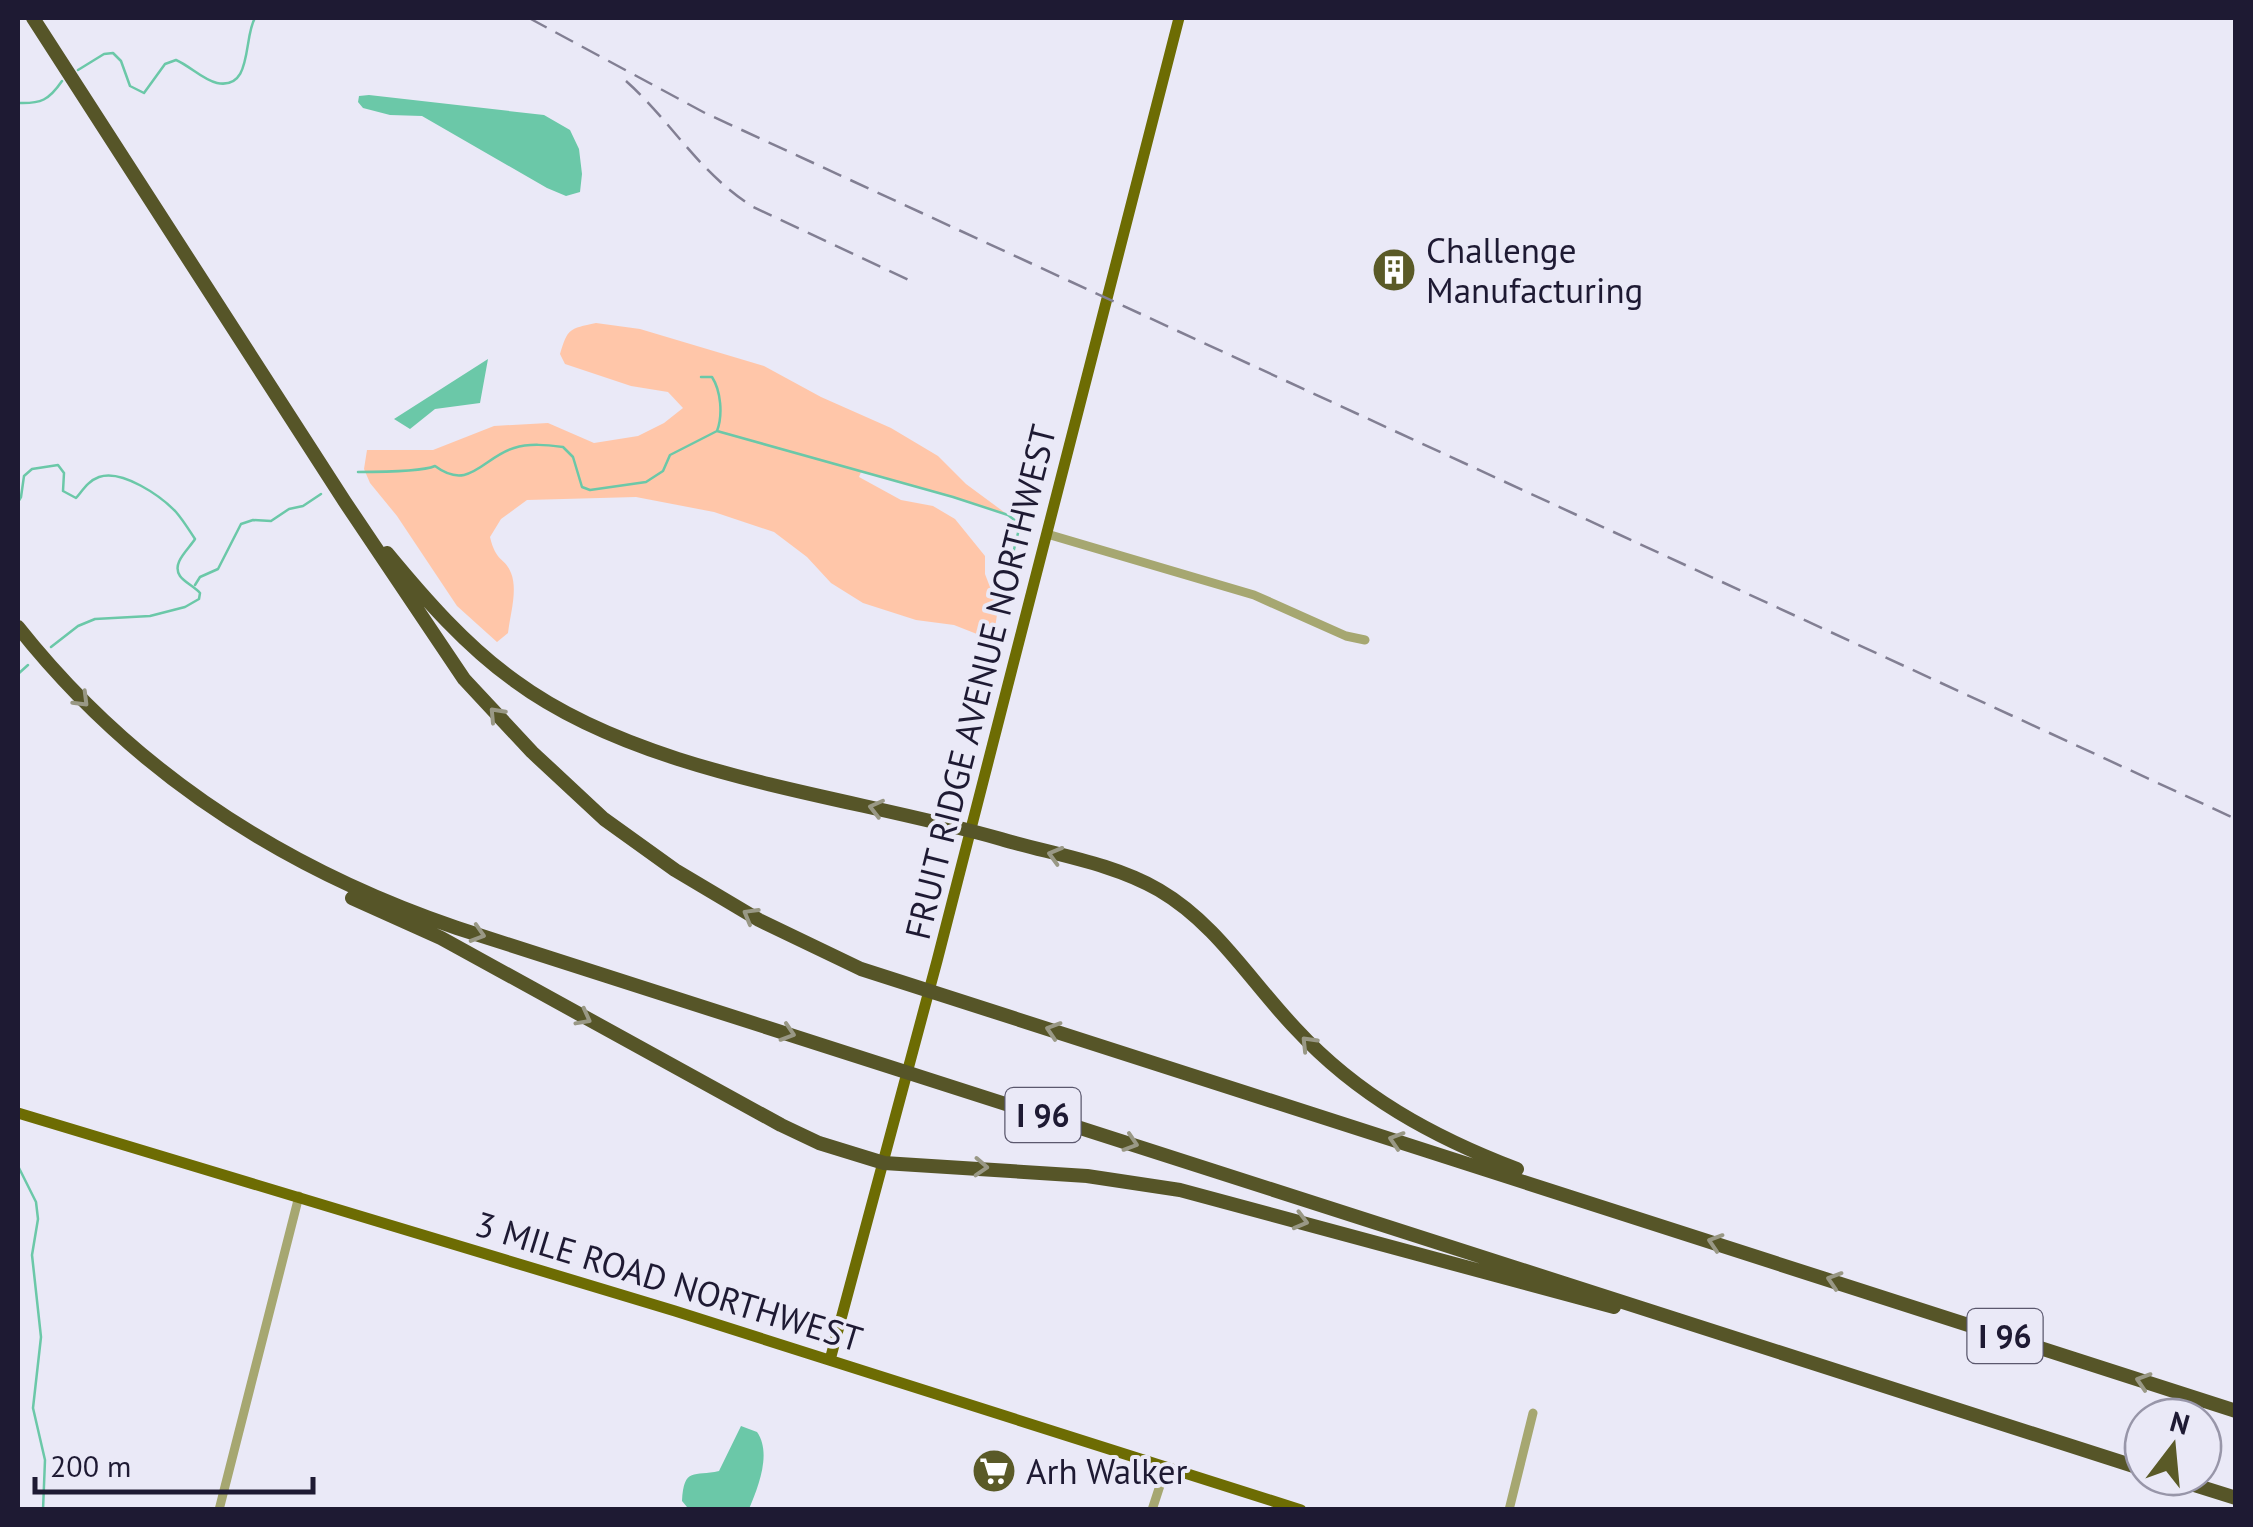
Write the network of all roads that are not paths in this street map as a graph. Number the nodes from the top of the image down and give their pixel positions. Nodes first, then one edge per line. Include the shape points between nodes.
1 (32, 18) edge
2 (1178, 18) edge
3 (345, 502) junction
4 (1047, 534) junction
5 (18, 628) edge
6 (1365, 640) dead end
7 (971, 831) junction
8 (284, 854) junction
9 (18, 1113) edge
10 (884, 1163) junction
11 (299, 1196) junction
12 (1656, 1223) junction
13 (830, 1360) junction
14 (1840, 1371) junction
15 (2236, 1410) edge
16 (1534, 1412) dead end
17 (2123, 1463) edge
18 (1166, 1467) junction
19 (219, 1510) edge
20 (1152, 1510) edge
21 (1301, 1510) edge
22 (1509, 1510) edge

1 - 3 highway, I 96
2 - 4 main road, FRUIT RIDGE AVENUE NORTHWEST
7 -> 3 highway via 664,754 555,708 465,640
12 -> 3 highway, I 96 via 862,968 759,920 618,829 532,752 464,679
4 - 6 street via 1254,595
4 - 7 main road, FRUIT RIDGE AVENUE NORTHWEST
5 -> 8 highway, I 96 via 128,743 197,799
7 - 10 main road, FRUIT RIDGE AVENUE NORTHWEST
12 -> 7 highway via 1458,1146 1383,1105 1318,1053 1202,920 1157,889
8 -> 10 highway via 338,890 454,945 781,1125
8 -> 14 highway, I 96 via 458,928
9 - 11 main road, 3 MILE ROAD NORTHWEST
10 - 13 main road, FRUIT RIDGE AVENUE NORTHWEST
10 -> 14 highway via 1068,1174 1180,1190
11 - 13 main road, 3 MILE ROAD NORTHWEST
11 - 19 street
15 -> 12 highway, I 96
13 - 18 main road, 3 MILE ROAD NORTHWEST
14 - 17 highway, I 96
16 - 22 street
18 - 20 street
18 - 21 main road, 3 MILE ROAD NORTHWEST

